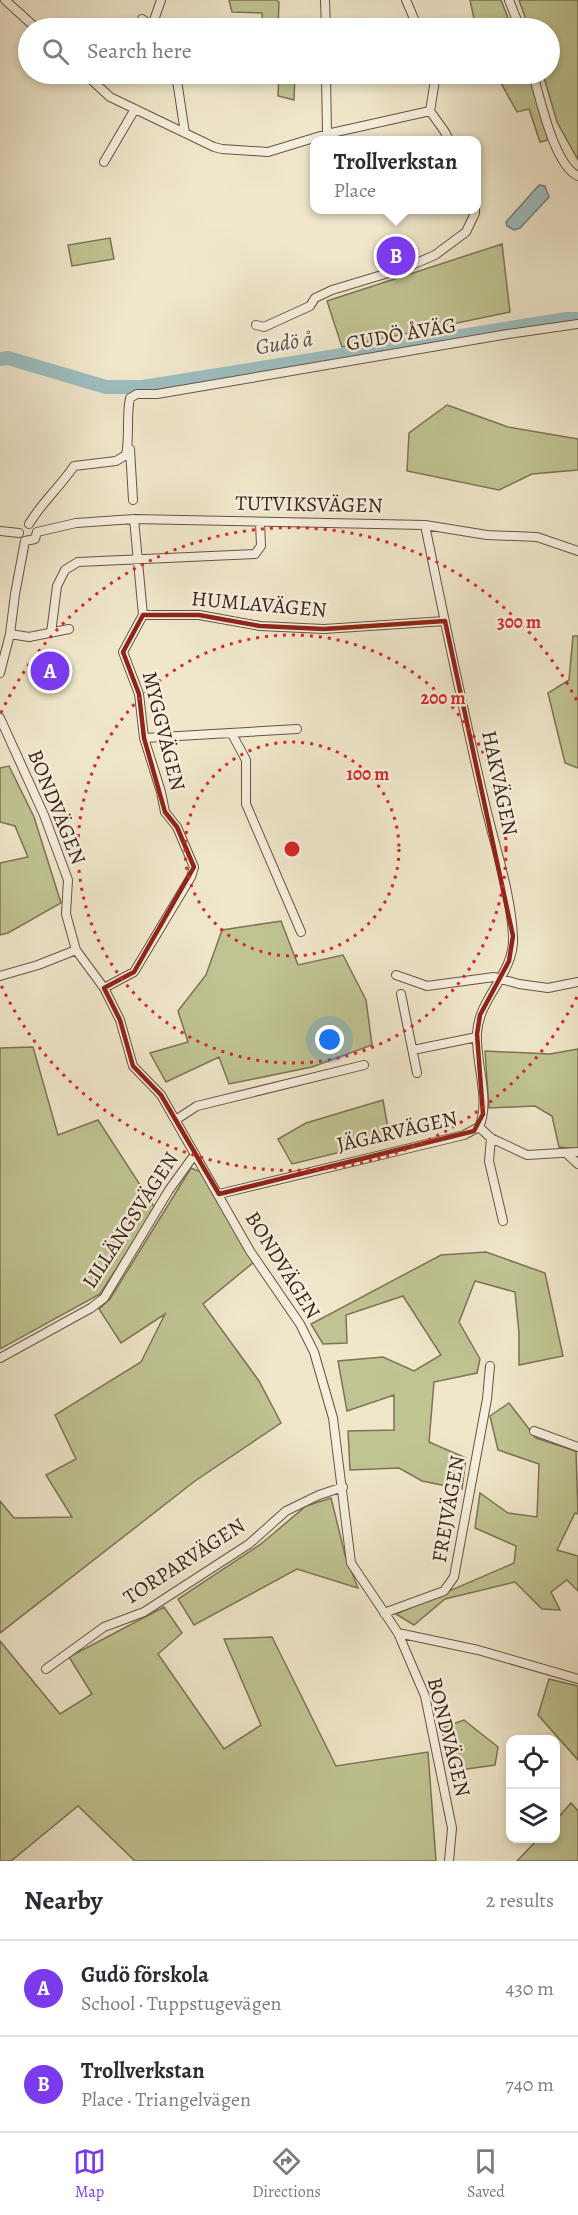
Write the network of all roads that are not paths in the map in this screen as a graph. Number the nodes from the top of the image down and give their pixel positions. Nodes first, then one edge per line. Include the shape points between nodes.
1 (5, 0) edge
2 (161, 0) edge
3 (325, 0) edge
4 (406, 0) edge
5 (509, 0) edge
6 (25, 18) edge
7 (156, 18) edge
8 (326, 18) edge
9 (414, 18) edge
10 (516, 18) edge
11 (96, 84) edge
12 (178, 84) edge
13 (326, 84) edge
14 (434, 84) edge
15 (536, 84) edge
16 (135, 109) junction
17 (430, 111) junction
18 (185, 133) junction
19 (327, 134) junction
20 (321, 136) edge
21 (447, 136) edge
22 (310, 140) edge
23 (104, 162) dead end
24 (578, 176) edge
25 (475, 214) edge
26 (578, 324) edge
27 (256, 325) dead end
28 (129, 438) junction
29 (133, 500) dead end
30 (134, 519) junction
31 (260, 522) junction
32 (29, 524) junction
33 (424, 525) junction
34 (0, 531) edge
35 (37, 532) junction
36 (19, 533) junction
37 (25, 541) junction
38 (578, 551) edge
39 (137, 558) junction
40 (143, 615) junction
41 (445, 621) junction
42 (0, 622) edge
43 (11, 623) junction
44 (69, 629) dead end
45 (51, 633) junction
46 (10, 634) junction
47 (0, 673) edge
48 (0, 718) edge
49 (297, 729) dead end
50 (232, 734) junction
51 (144, 738) junction
52 (301, 932) dead end
53 (76, 950) junction
54 (396, 975) dead end
55 (0, 976) edge
56 (501, 978) junction
57 (578, 982) edge
58 (104, 988) junction
59 (401, 994) dead end
60 (477, 1037) junction
61 (413, 1050) junction
62 (364, 1065) dead end
63 (417, 1073) dead end
64 (177, 1119) junction
65 (479, 1127) junction
66 (491, 1138) junction
67 (578, 1152) edge
68 (566, 1153) junction
69 (195, 1154) junction
70 (578, 1164) edge
71 (219, 1194) junction
72 (503, 1221) dead end
73 (0, 1358) edge
74 (490, 1366) dead end
75 (534, 1431) dead end
76 (578, 1447) edge
77 (343, 1487) junction
78 (384, 1613) junction
79 (398, 1633) junction
80 (46, 1669) dead end
81 (578, 1679) edge
82 (449, 1861) edge

1 - 6 street
2 - 7 street
3 - 8 street
4 - 9 street
5 - 10 street
11 - 16 street via 110,97
12 - 18 street
13 - 19 street
14 - 17 street
15 - 24 street via 554,141 565,165
16 - 18 street
16 - 23 street
17 - 19 street
17 - 21 street
18 - 22 street via 222,150 266,152
19 - 20 street
25 - 27 street via 466,232 435,255 332,290 315,298 310,306 264,327
26 - 28 street, GUDÖ ÅVÄG via 157,394 137,394 130,398 127,413
28 - 29 street
28 - 32 street via 126,455 116,461 74,466
30 - 31 street, TUTVIKSVÄGEN
30 - 35 street, TUTVIKSVÄGEN via 76,523
30 - 39 street
31 - 33 street, TUTVIKSVÄGEN
31 - 39 street via 261,546 255,554
32 - 35 street
32 - 36 street via 21,526
33 - 38 street, TUTVIKSVÄGEN via 487,535 537,537
33 - 41 street, HAKVÄGEN
34 - 36 street
35 - 37 street via 32,541
36 - 37 street
37 - 43 street
39 - 40 street
39 - 45 street via 78,562 65,570 57,586
40 - 41 street, HUMLAVÄGEN via 200,615 260,626 324,628
40 - 51 street, MYGGVÄGEN via 123,652 140,694
41 - 56 street, HAKVÄGEN via 508,904 513,949
42 - 43 street
43 - 46 street
44 - 45 street
45 - 46 street via 28,637
46 - 47 street
48 - 53 street, BONDVÄGEN via 44,815 68,880 66,914
49 - 50 street
50 - 51 street
50 - 52 street via 246,760 246,804
51 - 58 street, MYGGVÄGEN via 165,812 177,827 194,867 134,972
53 - 55 street
53 - 58 street, BONDVÄGEN
54 - 56 street via 427,986
56 - 57 street via 548,988
56 - 60 street, HAKVÄGEN via 480,1015
58 - 64 street, BONDVÄGEN via 120,1020 133,1066 161,1095
59 - 61 street
60 - 61 street
60 - 65 street, HAKVÄGEN via 483,1114
61 - 63 street
62 - 64 street via 197,1106
64 - 69 street, BONDVÄGEN
65 - 66 street, JÄGARVÄGEN
65 - 71 street, JÄGARVÄGEN via 464,1135
66 - 68 street, JÄGARVÄGEN via 527,1155
66 - 72 street via 489,1161
67 - 68 street, JÄGARVÄGEN
68 - 70 street
69 - 71 street, BONDVÄGEN
69 - 73 street, LILLÄNGSVÄGEN via 104,1298
71 - 77 street, BONDVÄGEN via 314,1352 333,1418
74 - 78 street, FREJVÄGEN via 454,1577 444,1591
75 - 76 street
77 - 78 street, BONDVÄGEN via 351,1563
77 - 80 street, TORPARVÄGEN via 286,1511 249,1544 144,1612 104,1627
78 - 79 street, BONDVÄGEN
79 - 81 street via 478,1650
79 - 82 street, BONDVÄGEN via 425,1696 452,1828

